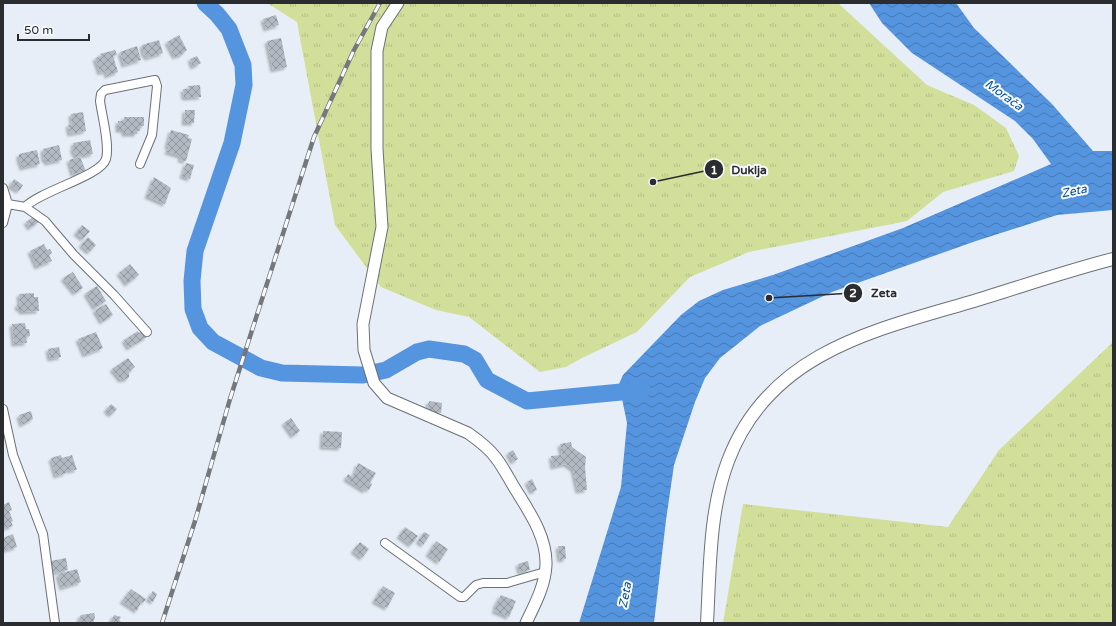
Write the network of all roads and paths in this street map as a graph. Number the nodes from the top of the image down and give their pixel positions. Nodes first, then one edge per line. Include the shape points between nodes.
1 (398, 3) edge
2 (140, 164) dead end
3 (3, 188) edge
4 (8, 204) junction
5 (25, 207) junction
6 (3, 223) edge
7 (1113, 259) edge
8 (147, 332) dead end
9 (3, 409) edge
10 (385, 543) dead end
11 (545, 572) junction
12 (55, 623) edge
13 (526, 623) edge
14 (707, 623) edge

1 - 11 street via 382,28 377,51 377,150 382,227 363,324 362,338 366,361 374,384 387,398 468,433 496,457 540,531 544,546
2 - 5 street via 152,135 157,86 155,80 105,90 100,100 106,150 106,159 102,165 94,172 54,189
3 - 4 street
4 - 5 street
4 - 6 street
5 - 8 street via 45,221
7 - 14 main road via 859,336 818,356 780,385 746,426 723,477 715,517
9 - 12 street via 17,466 43,534
10 - 11 street via 460,597 464,597 476,585 507,583
11 - 13 street via 543,586

